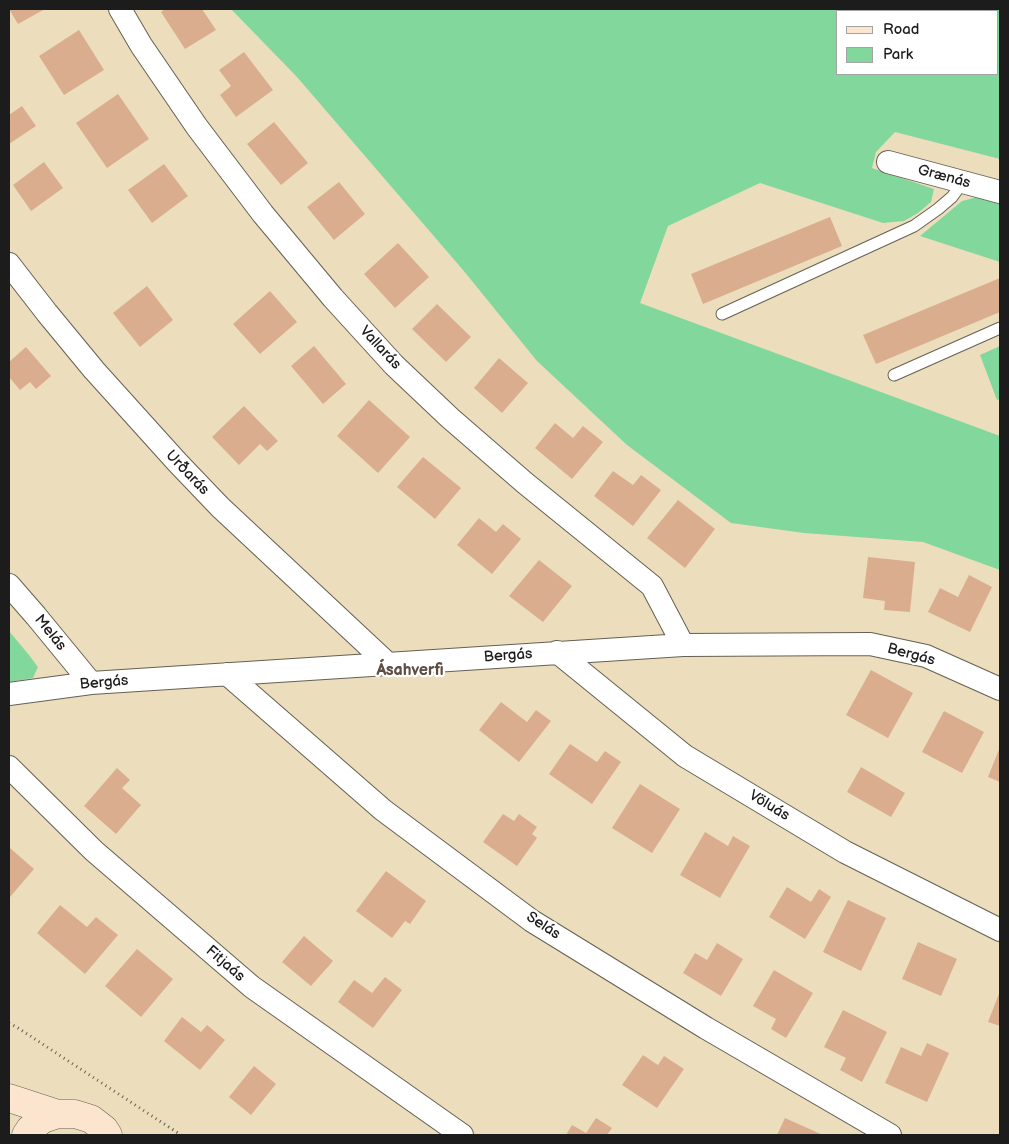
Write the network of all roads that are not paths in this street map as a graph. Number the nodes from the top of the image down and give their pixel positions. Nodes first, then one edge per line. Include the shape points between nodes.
1 (120, 9) edge
2 (888, 162) dead end
3 (963, 182) junction
4 (1000, 192) edge
5 (9, 264) edge
6 (722, 314) dead end
7 (1000, 328) edge
8 (894, 375) dead end
9 (9, 585) edge
10 (683, 644) junction
11 (557, 652) junction
12 (387, 663) junction
13 (227, 674) junction
14 (91, 683) junction
15 (1000, 689) edge
16 (9, 694) edge
17 (9, 767) edge
18 (1000, 930) edge
19 (9, 1098) edge
20 (58, 1114) junction
21 (26, 1135) edge
22 (108, 1135) edge
23 (462, 1135) edge
24 (890, 1135) edge

1 - 10 street, Vallarás via 197,127 333,298 394,365 450,418 652,586
2 - 3 street, Grænás
3 - 4 street, Grænás
3 - 6 lane via 952,197 914,226
5 - 12 street, Urðarás via 94,370 176,462
7 - 8 lane
9 - 14 street, Melás
10 - 11 street, Bergás
10 - 15 street, Bergás via 870,644 926,656
11 - 12 street, Bergás
11 - 18 street, Völuás via 685,756 845,852
12 - 13 street, Bergás
13 - 14 street, Bergás
13 - 24 street, Selás via 383,810 532,921 697,1023
14 - 16 street, Bergás
17 - 23 street, Fitjaás via 94,850 252,987
19 - 20 main road
20 - 21 main road via 43,1119
20 - 22 main road via 75,1114 91,1119

